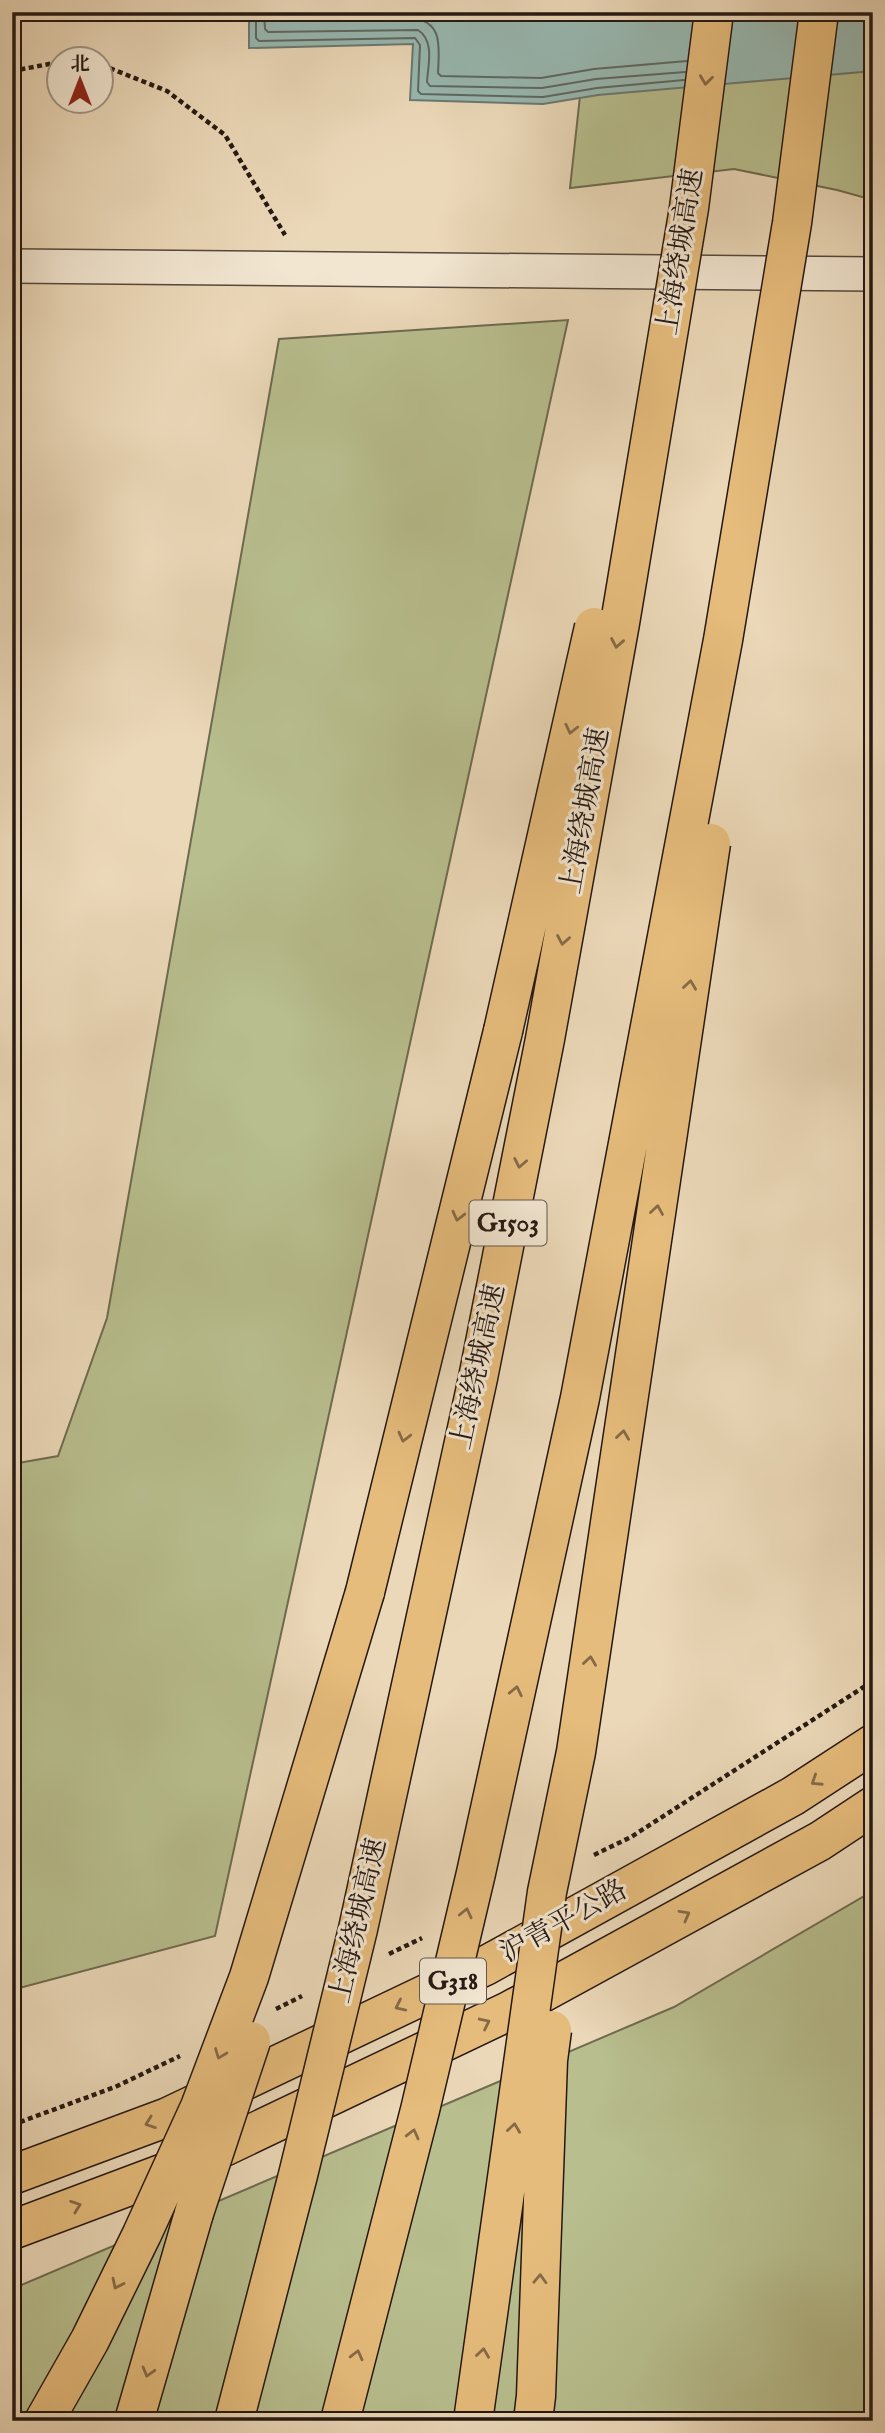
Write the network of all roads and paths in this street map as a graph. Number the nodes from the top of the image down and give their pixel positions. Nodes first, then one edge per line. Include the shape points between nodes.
1 (714, 12) edge
2 (821, 12) edge
3 (46, 65) edge
4 (12, 71) edge
5 (116, 71) edge
6 (689, 208) junction
7 (12, 267) edge
8 (305, 269) junction
9 (873, 274) edge
10 (365, 1592) junction
11 (873, 1744) edge
12 (576, 1752) junction
13 (873, 1806) edge
14 (12, 2175) edge
15 (12, 2230) edge
16 (44, 2421) edge
17 (134, 2421) edge
18 (234, 2421) edge
19 (340, 2421) edge
20 (473, 2421) edge
21 (533, 2421) edge

1 -> 6 highway, 上海绕城高速 / G1503, bridge
12 -> 2 highway, bridge via 800,224
19 -> 2 highway, bridge via 470,1899 580,1398 723,640 792,223
3 - 4 path
5 - 8 path via 167,91 225,135
6 -> 10 highway, bridge via 503,1031
6 -> 18 highway, 上海绕城高速 / G1503, bridge via 620,624 478,1378 358,1929
7 - 8 street
8 - 9 street
10 -> 16 highway, bridge via 249,1977 205,2094 90,2340
10 -> 17 highway, bridge via 337,1748
11 -> 14 highway, 沪青平公路 / G318 via 793,1796 485,1966 168,2117
20 -> 12 highway, bridge via 547,1892
21 -> 12 highway, bridge via 548,2060 568,1893
15 -> 13 highway, 沪青平公路 / G318 via 188,2164 509,2011 820,1841

